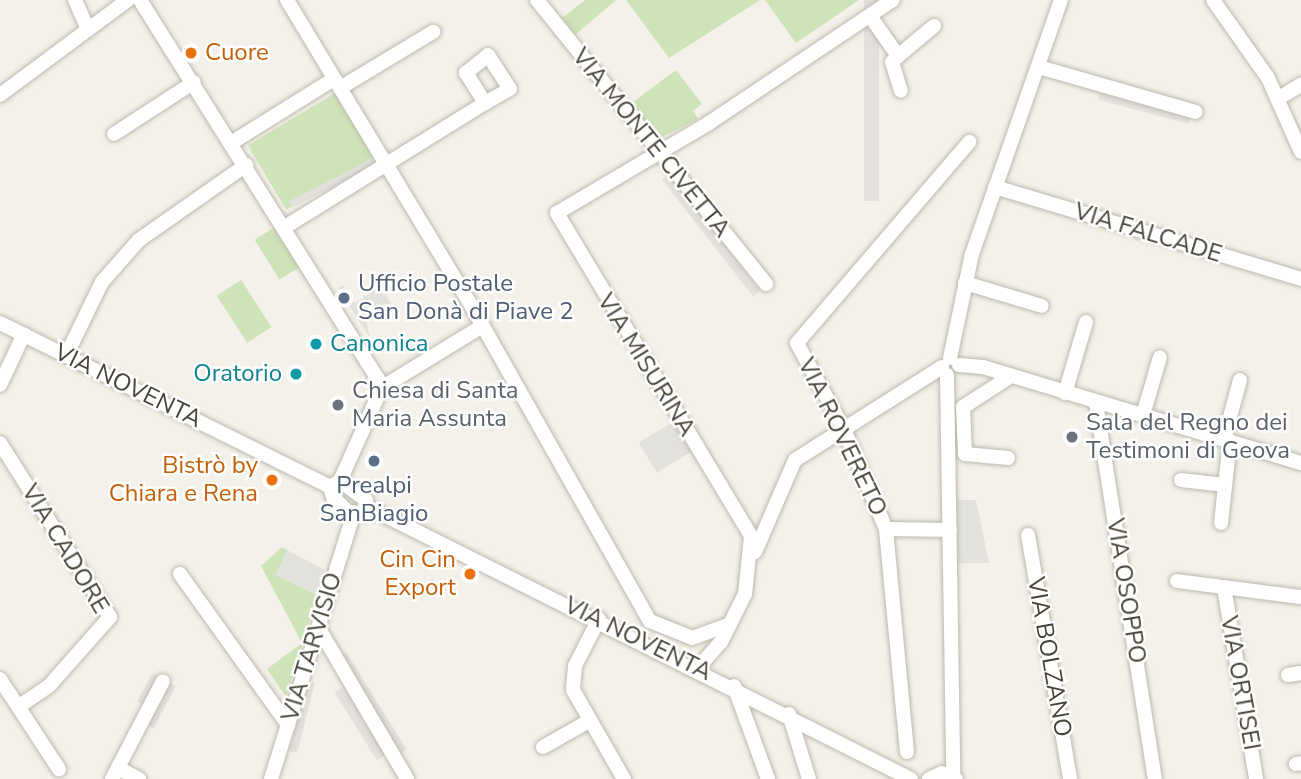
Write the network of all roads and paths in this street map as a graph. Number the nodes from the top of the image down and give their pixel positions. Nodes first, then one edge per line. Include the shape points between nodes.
1 (75, 0) edge
2 (128, 0) edge
3 (140, 0) edge
4 (287, 0) edge
5 (537, 0) edge
6 (893, 0) edge
7 (1061, 0) edge
8 (1213, 0) edge
9 (870, 16) junction
10 (934, 26) dead end
11 (88, 29) junction
12 (433, 32) dead end
13 (898, 57) junction
14 (1039, 67) junction
15 (194, 82) junction
16 (337, 84) junction
17 (1301, 85) edge
18 (901, 91) dead end
19 (0, 96) edge
20 (1279, 98) junction
21 (485, 103) dead end
22 (1196, 112) dead end
23 (114, 134) dead end
24 (969, 142) dead end
25 (232, 143) junction
26 (659, 152) junction
27 (1301, 152) edge
28 (388, 164) junction
29 (246, 165) junction
30 (995, 187) junction
31 (285, 228) junction
32 (1301, 279) edge
33 (965, 283) junction
34 (766, 285) dead end
35 (1042, 306) dead end
36 (1086, 322) dead end
37 (0, 323) edge
38 (482, 326) junction
39 (24, 334) junction
40 (66, 356) junction
41 (1160, 357) dead end
42 (950, 366) junction
43 (1011, 376) junction
44 (1240, 380) dead end
45 (0, 385) edge
46 (381, 387) junction
47 (1065, 393) junction
48 (1096, 403) junction
49 (1143, 415) junction
50 (844, 429) junction
51 (1227, 440) junction
52 (0, 443) edge
53 (1008, 458) dead end
54 (1301, 463) edge
55 (1181, 480) dead end
56 (335, 484) junction
57 (1225, 485) junction
58 (778, 489) junction
59 (368, 507) junction
60 (740, 512) junction
61 (353, 515) junction
62 (1220, 523) dead end
63 (886, 529) junction
64 (950, 530) junction
65 (1028, 536) dead end
66 (754, 556) junction
67 (180, 574) dead end
68 (1177, 581) dead end
69 (1224, 587) junction
70 (1301, 597) edge
71 (599, 619) junction
72 (728, 625) junction
73 (318, 627) junction
74 (665, 631) junction
75 (692, 638) junction
76 (656, 648) junction
77 (700, 664) junction
78 (0, 679) edge
79 (163, 681) dead end
80 (734, 686) junction
81 (755, 697) junction
82 (19, 706) junction
83 (789, 714) junction
84 (746, 717) junction
85 (589, 721) junction
86 (288, 724) junction
87 (815, 727) junction
88 (798, 745) junction
89 (543, 747) dead end
90 (907, 752) dead end
91 (59, 769) dead end
92 (115, 773) edge
93 (908, 776) edge
94 (942, 777) edge
95 (139, 779) edge
96 (271, 779) edge
97 (407, 779) edge
98 (624, 779) edge
99 (768, 779) edge
100 (809, 779) edge
101 (1070, 779) edge
102 (1155, 779) edge
103 (1256, 779) edge

1 - 11 street
2 - 11 street
3 - 15 street
4 - 16 street
5 - 26 street, VIA MONTE CIVETTA
6 - 9 street, VIA MISURINA
7 - 14 street
8 - 20 street
9 - 13 street
9 - 26 street, VIA MISURINA
10 - 13 street
11 - 19 street
12 - 16 street
13 - 18 street via 892,62
14 - 22 street
14 - 30 street
15 - 23 street
15 - 25 street
16 - 25 street
16 - 28 street
17 - 20 street
20 - 27 street
21 - 28 street
24 - 50 street, VIA ROVERETO via 797,344
25 - 29 street
26 - 34 street, VIA MONTE CIVETTA
26 - 60 street, VIA MISURINA via 556,218
28 - 31 street
28 - 38 street
29 - 31 street
29 - 40 street via 139,240 102,282
30 - 32 street, VIA FALCADE
30 - 33 street
31 - 46 street
33 - 35 street
33 - 42 street
36 - 47 street
37 - 39 street, VIA NOVENTA
38 - 46 street
38 - 74 street via 643,611
39 - 40 street, VIA NOVENTA
39 - 45 street
40 - 56 street, VIA NOVENTA
41 - 49 street
42 - 43 street
42 - 50 street
42 - 64 street
43 - 47 street
43 - 53 street via 963,407 965,454
44 - 51 street
46 - 56 street
47 - 48 street
48 - 49 street
48 - 102 street, VIA OSOPPO
49 - 51 street
50 - 58 street via 795,460
50 - 63 street, VIA ROVERETO
51 - 54 street
51 - 57 street
52 - 82 street, VIA CADORE via 110,617 49,686
55 - 57 street
56 - 59 street, VIA NOVENTA
56 - 61 street
57 - 62 street
58 - 60 street via 755,515
58 - 66 street
59 - 61 street
59 - 71 street, VIA NOVENTA
60 - 66 street, VIA MISURINA
61 - 73 street, VIA TARVISIO
63 - 64 street
63 - 90 street, VIA ROVERETO
64 - 94 street via 950,760
65 - 101 street, VIA BOLZANO
66 - 72 street via 745,594
67 - 86 street
68 - 69 street, VIA ORTISEI
69 - 70 street, VIA ORTISEI
69 - 103 street, VIA ORTISEI
71 - 76 street, VIA NOVENTA
71 - 85 street via 572,674 573,690
72 - 75 street
72 - 77 street
73 - 86 street, VIA TARVISIO
73 - 97 street
74 - 75 street
74 - 76 street
75 - 77 street
76 - 77 street, VIA NOVENTA
77 - 80 street, VIA NOVENTA
78 - 82 street
79 - 92 street
80 - 81 street, VIA NOVENTA
80 - 84 street
81 - 83 street, VIA NOVENTA
81 - 84 street
82 - 91 street
83 - 87 street, VIA NOVENTA
83 - 88 street
84 - 99 street
85 - 89 street
85 - 98 street
86 - 96 street, VIA TARVISIO
87 - 88 street
87 - 93 street, VIA NOVENTA
88 - 100 street
92 - 95 street
93 - 94 street, VIA NOVENTA

